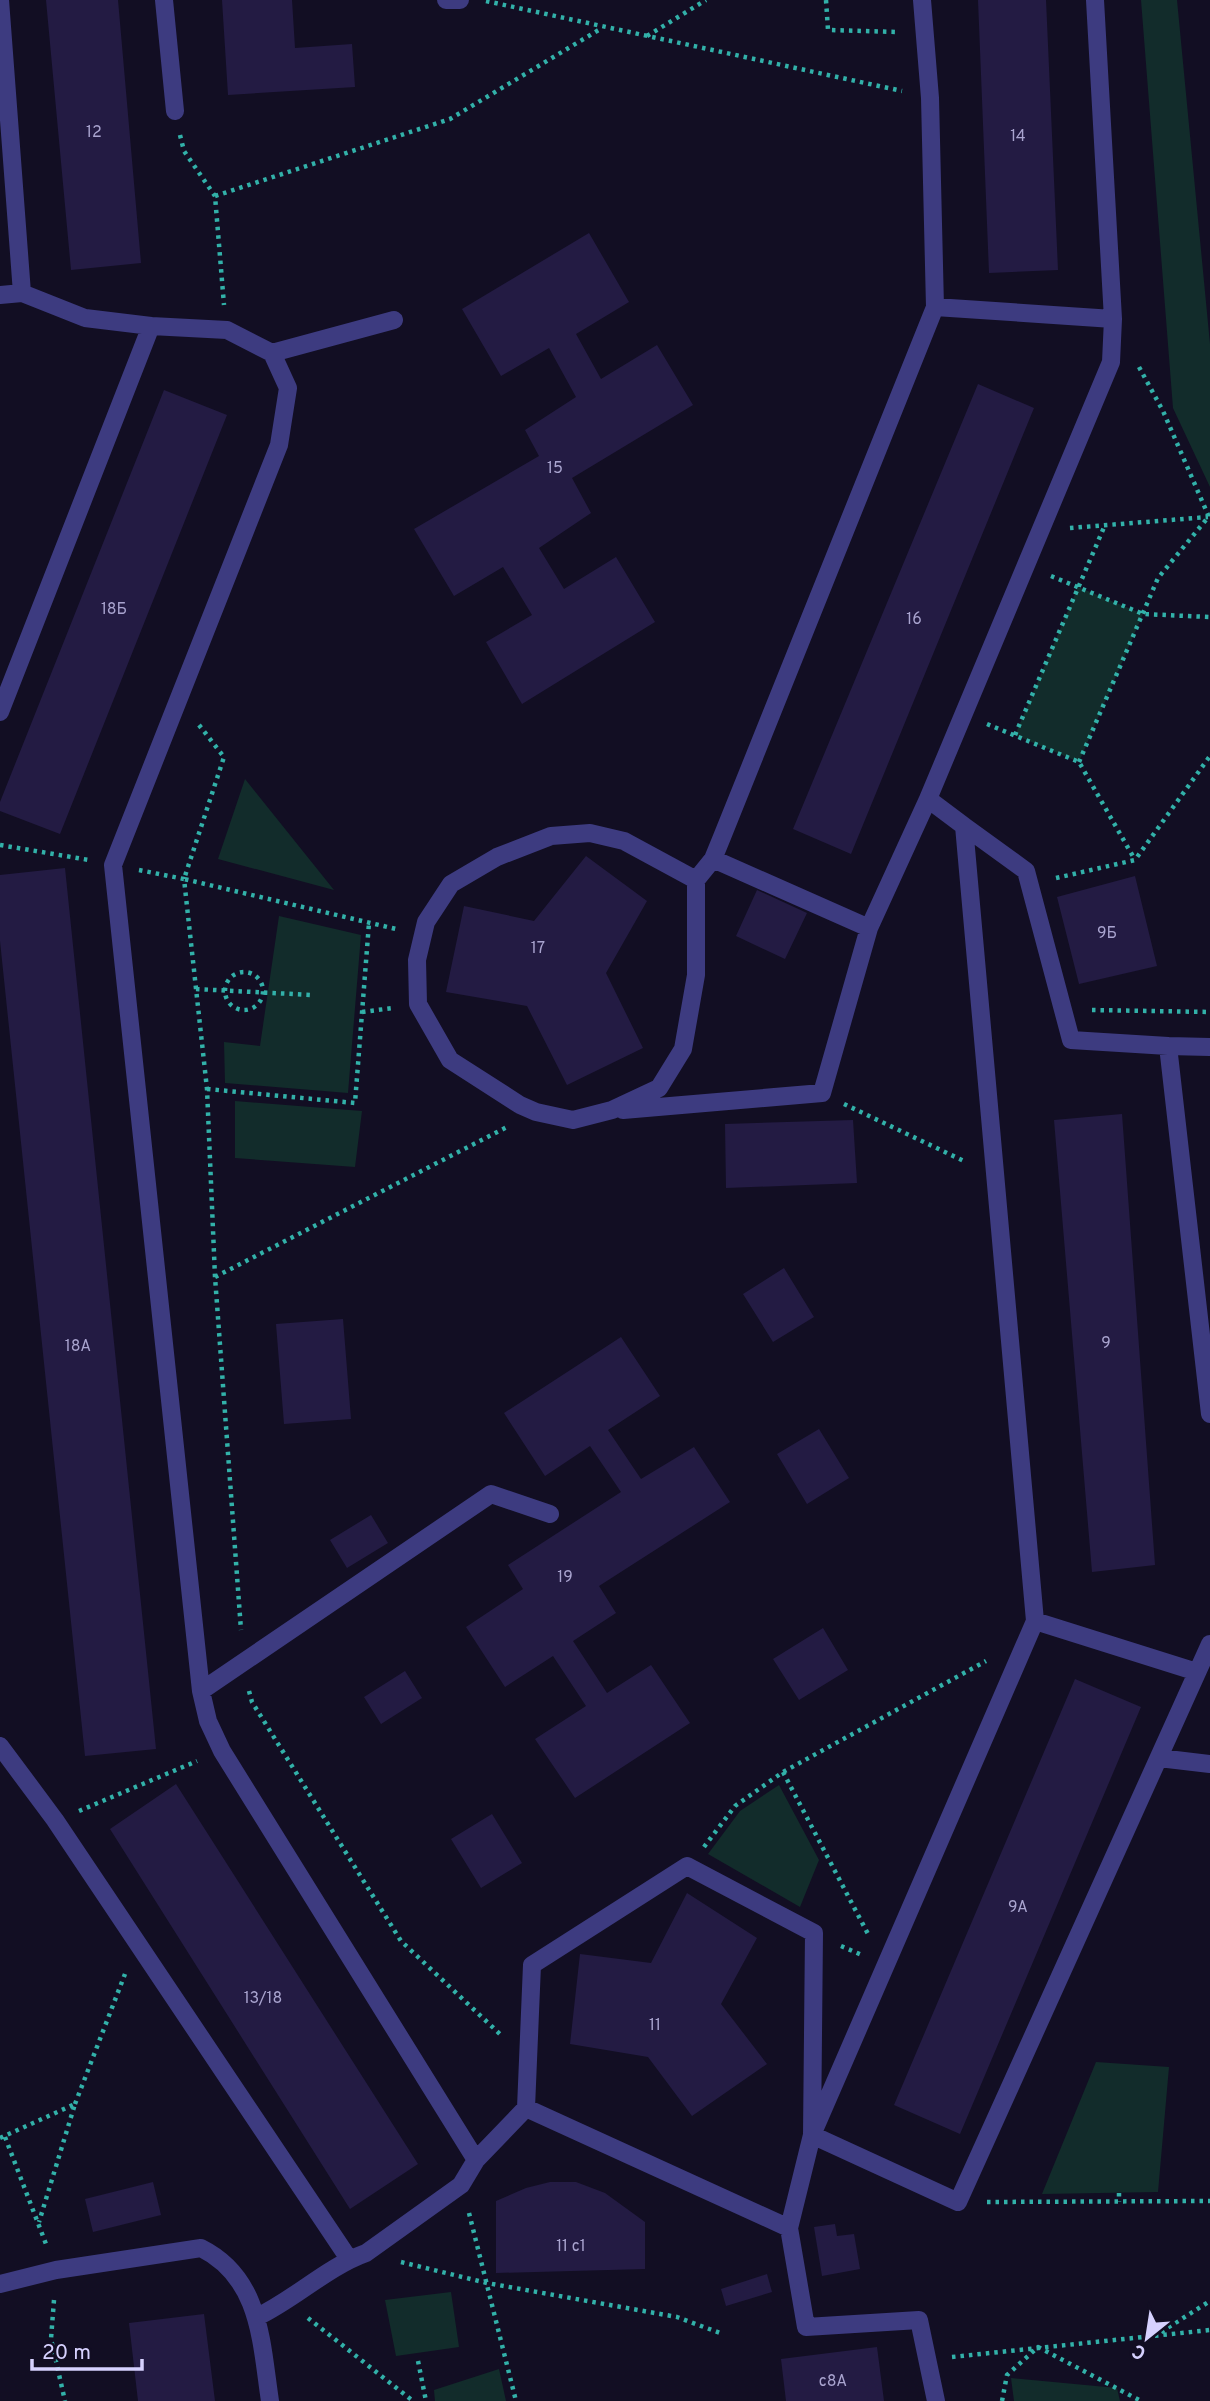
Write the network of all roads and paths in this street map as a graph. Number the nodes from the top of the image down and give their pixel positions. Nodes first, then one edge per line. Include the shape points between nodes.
1 (1, 0) edge
2 (164, 0) edge
3 (446, 0) edge
4 (460, 0) edge
5 (481, 0) edge
6 (706, 0) edge
7 (826, 0) edge
8 (922, 0) edge
9 (1095, 0) edge
10 (603, 28) junction
11 (925, 33) junction
12 (647, 37) junction
13 (930, 97) junction
14 (175, 111) joint
15 (215, 196) junction
16 (22, 293) junction
17 (0, 295) edge
18 (935, 307) junction
19 (1113, 319) junction
20 (394, 320) dead end
21 (152, 326) junction
22 (227, 330) junction
23 (272, 353) junction
24 (1138, 365) dead end
25 (1209, 516) edge
26 (1105, 525) junction
27 (1040, 530) junction
28 (1025, 565) junction
29 (1079, 587) junction
30 (1143, 614) junction
31 (1210, 617) edge
32 (178, 699) junction
33 (0, 712) edge
34 (963, 714) junction
35 (1015, 735) junction
36 (1210, 756) edge
37 (1079, 762) junction
38 (928, 799) junction
39 (964, 826) junction
40 (0, 845) edge
41 (713, 859) junction
42 (1135, 860) junction
43 (113, 864) junction
44 (184, 879) junction
45 (696, 880) junction
46 (1030, 884) junction
47 (369, 923) junction
48 (869, 928) junction
49 (422, 936) junction
50 (196, 989) junction
51 (224, 991) junction
52 (265, 991) junction
53 (311, 995) dead end
54 (1063, 1009) junction
55 (1210, 1012) edge
56 (1168, 1046) junction
57 (1210, 1047) edge
58 (206, 1089) junction
59 (822, 1093) junction
60 (612, 1110) junction
61 (536, 1112) junction
62 (995, 1176) junction
63 (215, 1277) junction
64 (1210, 1414) edge
65 (550, 1514) dead end
66 (1035, 1621) junction
67 (1027, 1639) junction
68 (1210, 1644) edge
69 (244, 1664) junction
70 (1197, 1672) junction
71 (201, 1690) junction
72 (0, 1746) edge
73 (222, 1751) junction
74 (1159, 1758) junction
75 (1210, 1764) edge
76 (783, 1772) junction
77 (55, 1820) junction
78 (687, 1866) junction
79 (814, 1933) junction
80 (137, 1942) junction
81 (885, 1966) junction
82 (528, 2061) junction
83 (75, 2104) junction
84 (526, 2108) junction
85 (812, 2135) junction
86 (0, 2138) edge
87 (476, 2160) junction
88 (461, 2185) junction
89 (1119, 2193) dead end
90 (958, 2202) junction
91 (1119, 2202) junction
92 (1210, 2202) edge
93 (38, 2223) dead end
94 (789, 2228) junction
95 (366, 2253) junction
96 (349, 2259) junction
97 (488, 2283) junction
98 (0, 2284) edge
99 (1210, 2301) edge
100 (288, 2302) junction
101 (257, 2318) junction
102 (1210, 2330) edge
103 (720, 2333) dead end
104 (1160, 2333) junction
105 (1038, 2347) junction
106 (927, 2360) junction
107 (418, 2361) dead end
108 (270, 2401) edge
109 (413, 2401) edge
110 (426, 2401) edge
111 (516, 2401) edge
112 (936, 2401) edge
113 (1002, 2401) edge
114 (1141, 2401) edge

1 - 16 lane
2 - 14 lane
3 - 4 lane
5 - 10 path
6 - 12 path
7 - 11 path via 828,30
8 - 11 lane
9 - 19 lane
10 - 12 path
10 - 15 path via 450,119
11 - 13 lane
12 - 13 path
13 - 18 lane
14 - 15 path via 184,151
15 - 22 path
16 - 17 lane
16 - 21 lane via 85,318
18 - 19 lane
18 - 41 lane
19 - 27 lane via 1111,362
20 - 23 lane
21 - 22 lane
21 - 33 lane
22 - 23 lane
23 - 32 lane via 288,388 279,445
24 - 25 path
25 - 26 path
25 - 30 path via 1158,578
26 - 27 path
26 - 29 path
27 - 28 lane
28 - 29 path
28 - 34 lane
29 - 30 path
29 - 35 path
30 - 31 path
30 - 37 path
32 - 43 lane
32 - 44 path via 224,757
34 - 35 path
34 - 38 lane
35 - 37 path
36 - 42 path
37 - 42 path
38 - 39 lane
38 - 48 lane
39 - 46 lane via 1026,871
39 - 62 lane
40 - 43 path
41 - 45 lane
41 - 48 lane
42 - 46 path
43 - 44 path
43 - 71 lane
44 - 47 path
44 - 50 path
45 - 49 lane via 624,841 590,833 551,836 497,857 451,884
45 - 60 lane via 696,975 682,1049 659,1088
46 - 54 lane
47 - 49 path
47 - 58 path via 355,1103
48 - 59 lane
49 - 61 lane via 417,960 418,1004 450,1060
50 - 51 path
50 - 58 path
51 - 52 path
51 - 52 path via 228,977 242,972 258,976
51 - 52 path via 229,1004 242,1011 261,1005
52 - 53 path
54 - 55 path
54 - 56 lane via 1071,1040
56 - 57 lane
56 - 64 lane
58 - 63 path
59 - 60 lane
59 - 62 path
60 - 61 lane via 573,1120
61 - 63 path
62 - 66 lane
63 - 69 path
65 - 69 lane via 491,1494
66 - 67 lane
66 - 70 lane
67 - 76 path
67 - 81 lane
68 - 70 lane
69 - 71 lane
69 - 82 path via 252,1702 401,1941
70 - 74 lane
71 - 73 lane
72 - 77 lane
73 - 77 path
73 - 87 lane
74 - 75 lane
74 - 90 lane
76 - 78 path via 735,1806
76 - 81 path
77 - 80 lane
78 - 79 lane
78 - 82 lane via 532,1965
79 - 81 path
79 - 85 lane
80 - 83 path
80 - 96 lane
81 - 85 lane
82 - 84 lane
83 - 86 path
83 - 93 path
84 - 87 lane
84 - 94 lane
85 - 90 lane
85 - 94 lane
87 - 88 lane
88 - 95 lane
88 - 97 path
89 - 91 path
90 - 91 path
91 - 92 path
94 - 106 lane via 806,2327 919,2320
95 - 96 lane
95 - 97 path
96 - 100 lane
97 - 103 path via 677,2317
97 - 111 path
98 - 101 lane via 56,2270 201,2248 237,2273
99 - 104 path
100 - 101 lane
100 - 109 path
101 - 108 lane
102 - 104 path
104 - 105 path
105 - 106 path
105 - 113 path via 1007,2375
105 - 114 path
106 - 112 lane
107 - 110 path

